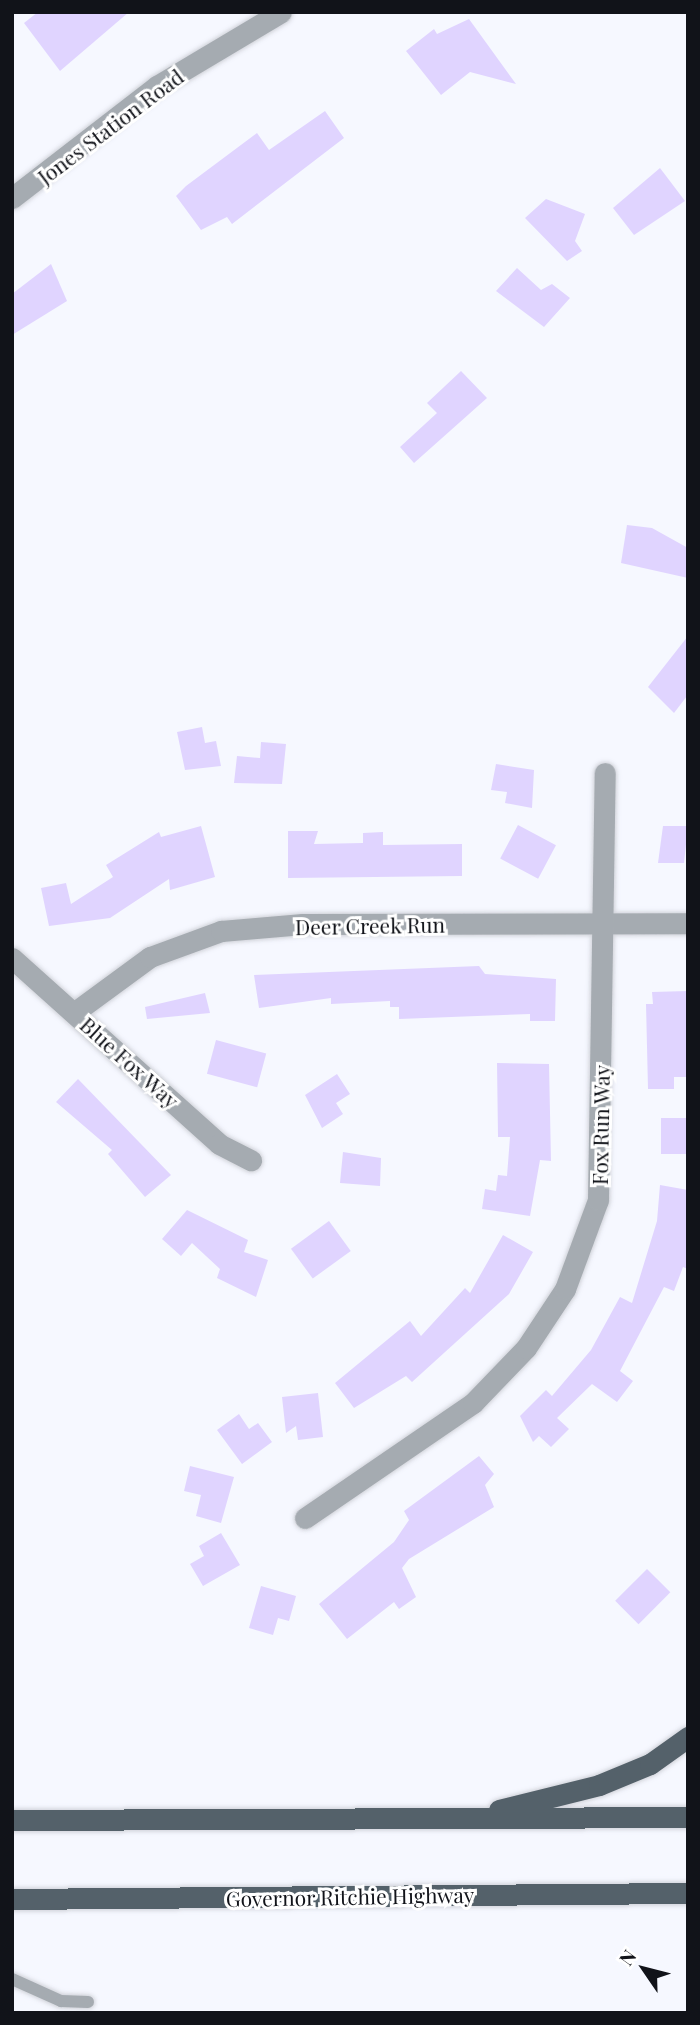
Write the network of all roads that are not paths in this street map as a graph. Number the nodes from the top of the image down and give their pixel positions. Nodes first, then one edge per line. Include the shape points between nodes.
1 (281, 12) edge
2 (12, 198) edge
3 (605, 773) dead end
4 (605, 922) junction
5 (688, 923) edge
6 (12, 958) edge
7 (75, 1012) junction
8 (251, 1160) dead end
9 (305, 1518) dead end
10 (688, 1737) edge
11 (688, 1817) edge
12 (467, 1818) junction
13 (12, 1820) edge
14 (688, 1893) edge
15 (12, 1899) edge
16 (12, 1979) edge
17 (88, 2002) dead end

1 - 2 street, Jones Station Road via 157,86
3 - 4 street, Fox Run Way
4 - 5 street, Deer Creek Run
4 - 7 street, Deer Creek Run via 300,924 221,931 150,957
4 - 9 street, Fox Run Way via 598,1200 565,1289 526,1348 473,1403
6 - 7 street, Blue Fox Way
7 - 8 street, Blue Fox Way via 219,1144
10 - 12 highway via 650,1765 599,1785
11 - 12 highway
12 - 13 highway
14 - 15 highway, Governor Ritchie Highway
16 - 17 lane via 61,2001

